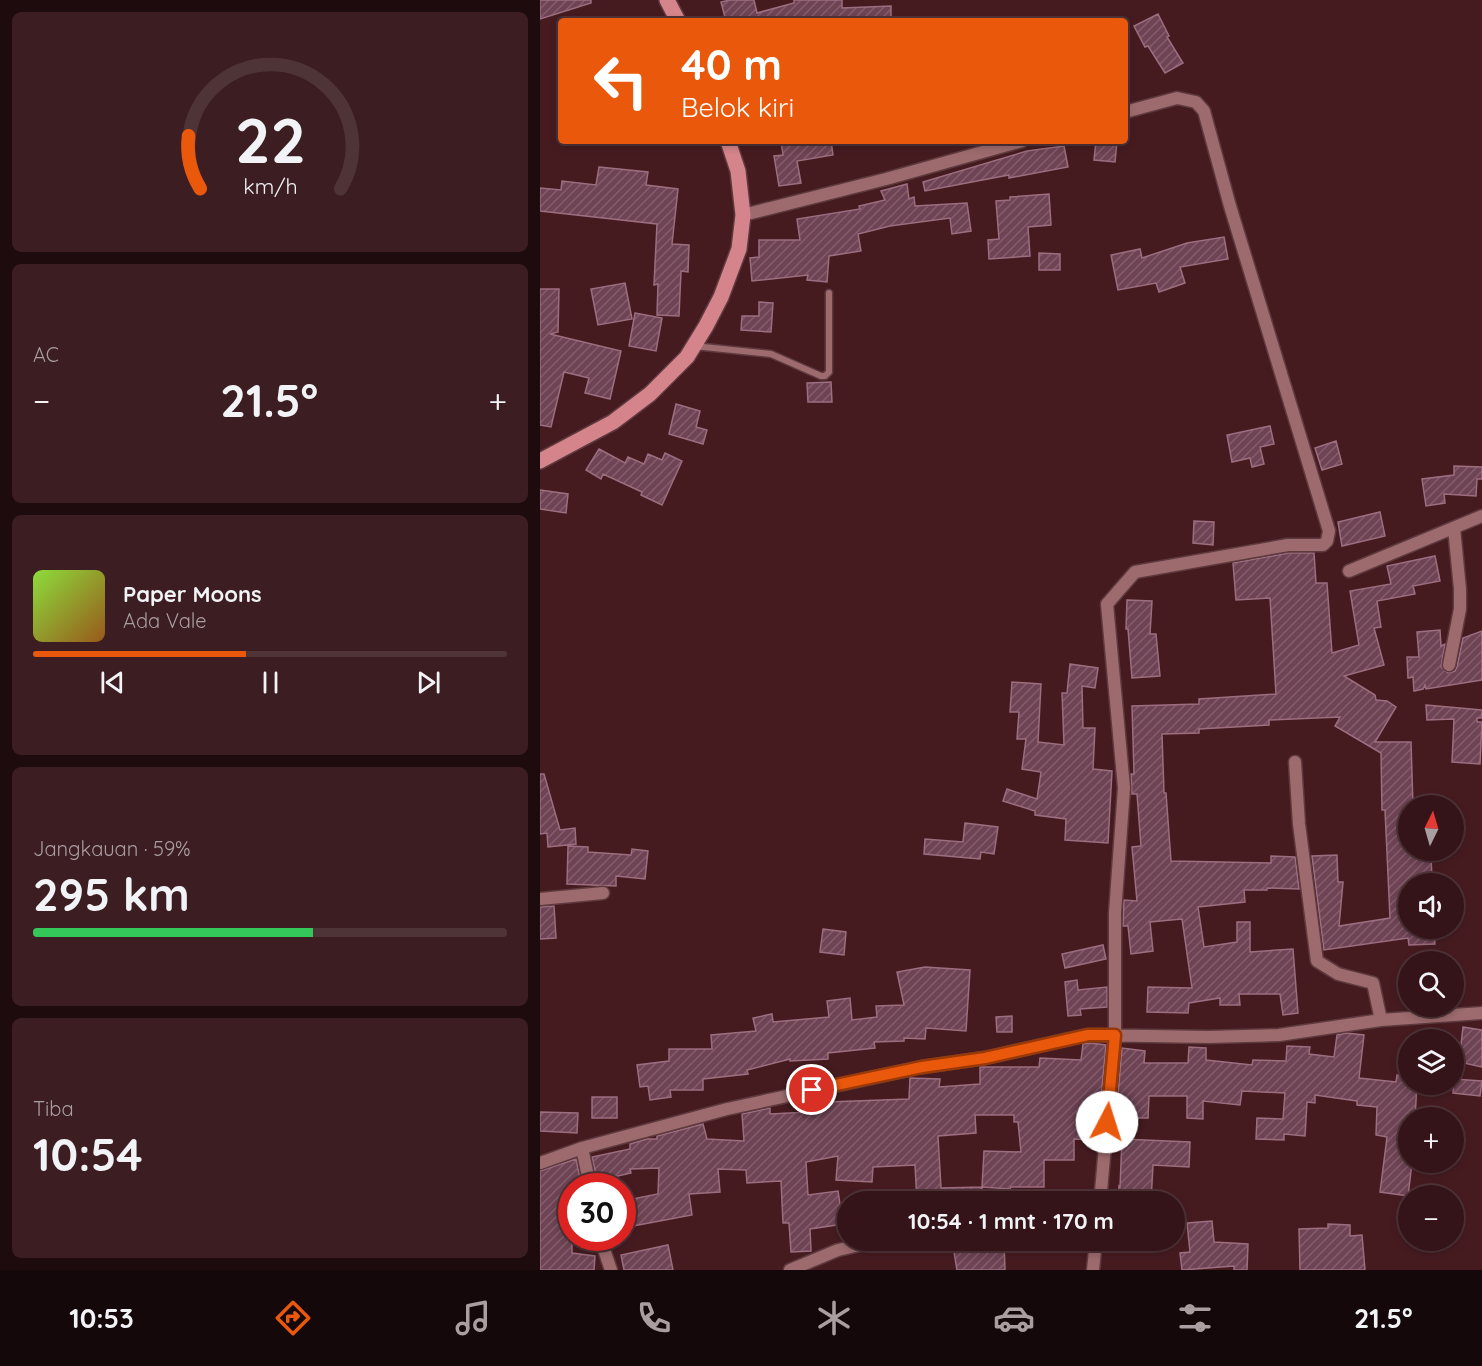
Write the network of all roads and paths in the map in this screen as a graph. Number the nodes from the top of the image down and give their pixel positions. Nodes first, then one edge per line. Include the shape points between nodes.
1 (667, 0) edge
2 (676, 18) edge
3 (1128, 111) edge
4 (729, 144) edge
5 (1011, 144) edge
6 (743, 215) junction
7 (829, 293) dead end
8 (694, 346) junction
9 (540, 461) edge
10 (1482, 516) edge
11 (1454, 528) junction
12 (1349, 572) dead end
13 (1449, 665) dead end
14 (1295, 762) dead end
15 (603, 893) dead end
16 (540, 900) edge
17 (1482, 1012) edge
18 (1381, 1020) junction
19 (1115, 1035) junction
20 (582, 1149) junction
21 (540, 1163) edge
22 (587, 1173) edge
23 (1100, 1191) edge
24 (837, 1250) edge
25 (604, 1251) edge
26 (1095, 1251) edge
27 (611, 1270) edge
28 (790, 1270) edge
29 (1093, 1270) edge

1 - 2 main road
3 - 19 street via 1177,98 1196,102 1204,111 1329,531 1323,545 1288,545 1135,572 1107,604 1124,788 1115,913
4 - 6 main road via 738,171
5 - 6 street
6 - 8 main road via 739,249 721,297
7 - 8 lane via 829,372 825,376 771,354
8 - 9 main road via 650,394 613,422
10 - 11 street
11 - 12 street
11 - 13 street via 1460,609
14 - 18 street via 1317,962 1338,974 1373,983
15 - 16 street
17 - 18 street
18 - 19 street via 1279,1035
19 - 20 street via 1088,1035 823,1088 659,1126
19 - 23 street
20 - 21 street
20 - 22 street
24 - 28 street
25 - 27 street
26 - 29 street

